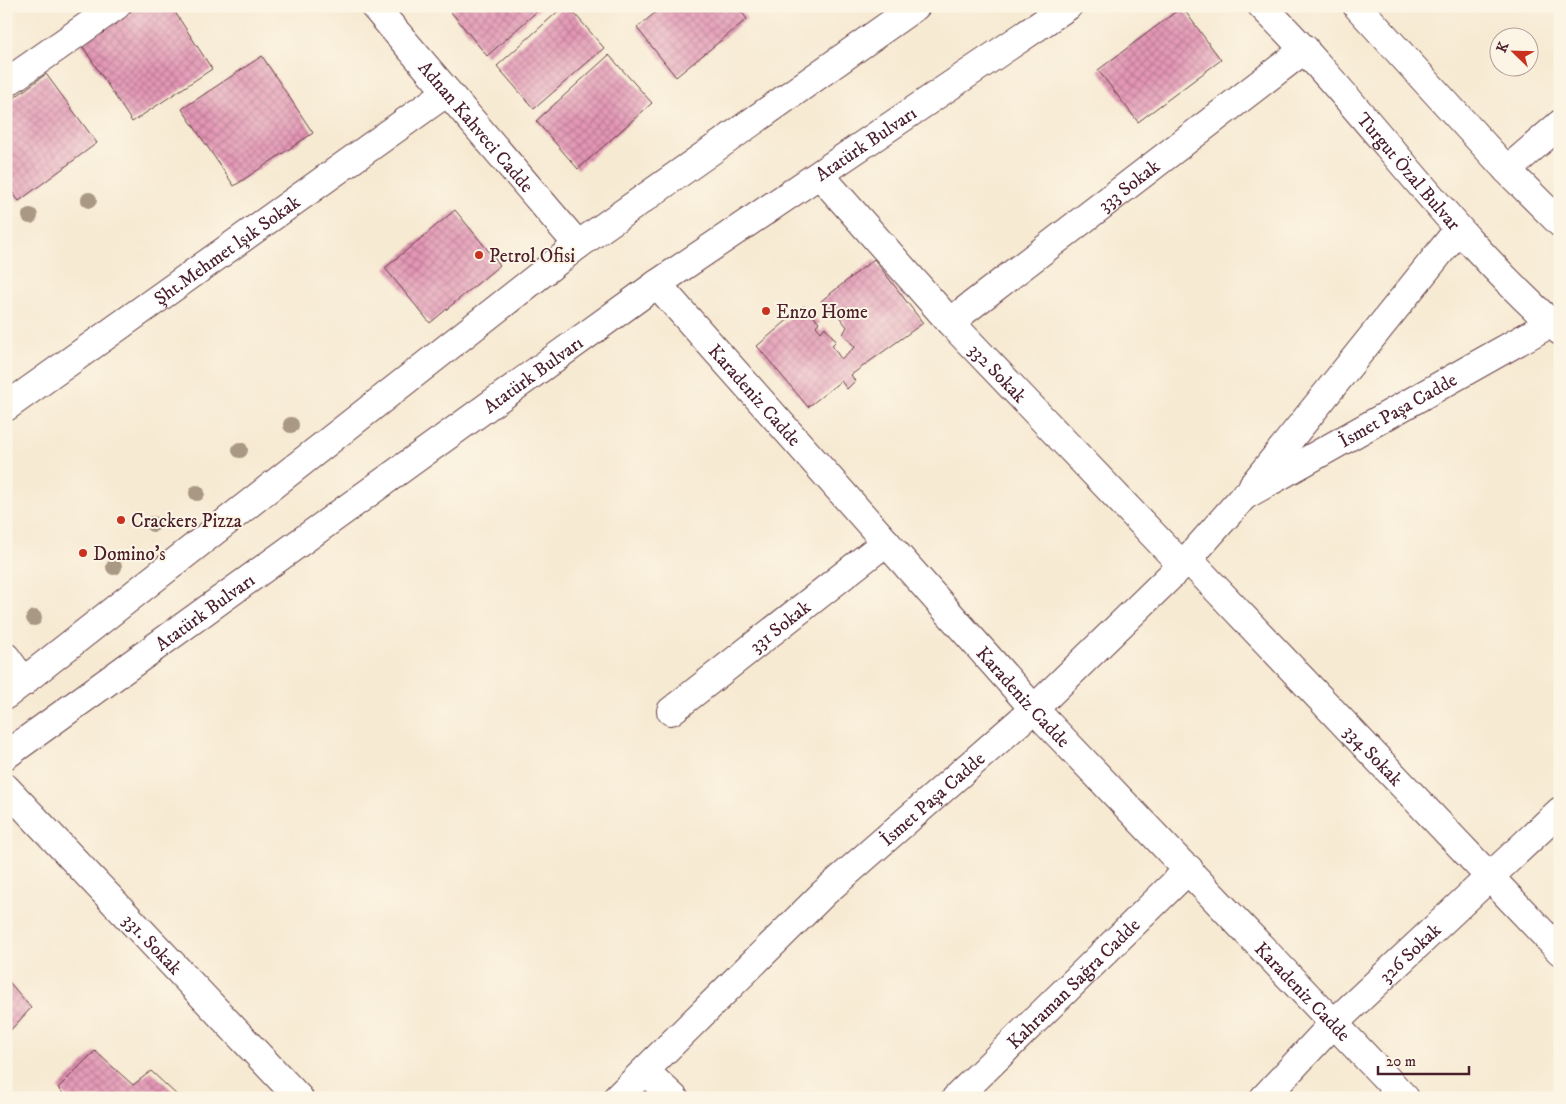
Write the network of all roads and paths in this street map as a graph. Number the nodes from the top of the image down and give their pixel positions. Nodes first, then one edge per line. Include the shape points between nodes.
1 (116, 6) edge
2 (374, 6) edge
3 (916, 6) edge
4 (1068, 6) edge
5 (1262, 6) edge
6 (1358, 7) edge
7 (1305, 49) junction
8 (6, 83) edge
9 (447, 92) junction
10 (1560, 124) edge
11 (1506, 170) junction
12 (820, 175) junction
13 (1560, 223) edge
14 (1458, 230) junction
15 (578, 246) junction
16 (657, 284) junction
17 (950, 322) junction
18 (1555, 327) edge
19 (6, 407) edge
20 (1244, 496) junction
21 (886, 542) junction
22 (1185, 562) junction
23 (6, 657) edge
24 (15, 688) edge
25 (1034, 708) junction
26 (671, 711) dead end
27 (6, 755) edge
28 (6, 788) edge
29 (1560, 811) edge
30 (1189, 869) junction
31 (1490, 876) junction
32 (1560, 951) edge
33 (1334, 1023) junction
34 (645, 1071) junction
35 (299, 1098) edge
36 (617, 1098) edge
37 (674, 1098) edge
38 (956, 1098) edge
39 (1264, 1098) edge
40 (1405, 1098) edge

1 - 8 main road
2 - 9 main road, Adnan Kahveci Cadde
3 - 15 main road
4 - 12 main road, Atatürk Bulvarı
5 - 7 main road, Turgut Özal Bulvar
6 - 11 main road
7 - 14 main road, Turgut Özal Bulvar
7 - 17 main road, 333 Sokak
9 - 15 main road, Adnan Kahveci Cadde
9 - 19 main road, Şht.Mehmet lşık Sokak
10 - 11 main road
11 - 13 main road
12 - 16 main road, Atatürk Bulvarı
12 - 17 main road, 332 Sokak
14 - 18 main road, Turgut Özal Bulvar
14 - 20 main road, İsmet Paşa Cadde
15 - 24 main road
16 - 21 main road, Karadeniz Cadde
16 - 27 main road, Atatürk Bulvarı
17 - 22 main road, 332 Sokak
18 - 20 main road, İsmet Paşa Cadde
20 - 22 main road, İsmet Paşa Cadde
21 - 25 main road, Karadeniz Cadde
21 - 26 main road, 331 Sokak
22 - 25 main road, İsmet Paşa Cadde
22 - 31 main road, 334 Sokak
23 - 24 main road
25 - 30 main road, Karadeniz Cadde
25 - 34 main road, İsmet Paşa Cadde via 824,893
28 - 35 main road, 331. Sokak
29 - 31 main road, 326 Sokak
30 - 33 main road, Karadeniz Cadde
30 - 38 main road, Kahraman Sağra Cadde
31 - 32 main road, 334 Sokak
31 - 33 main road, 326 Sokak
33 - 39 main road, 326 Sokak
33 - 40 main road, Karadeniz Cadde
34 - 36 main road, İsmet Paşa Cadde
34 - 37 main road

